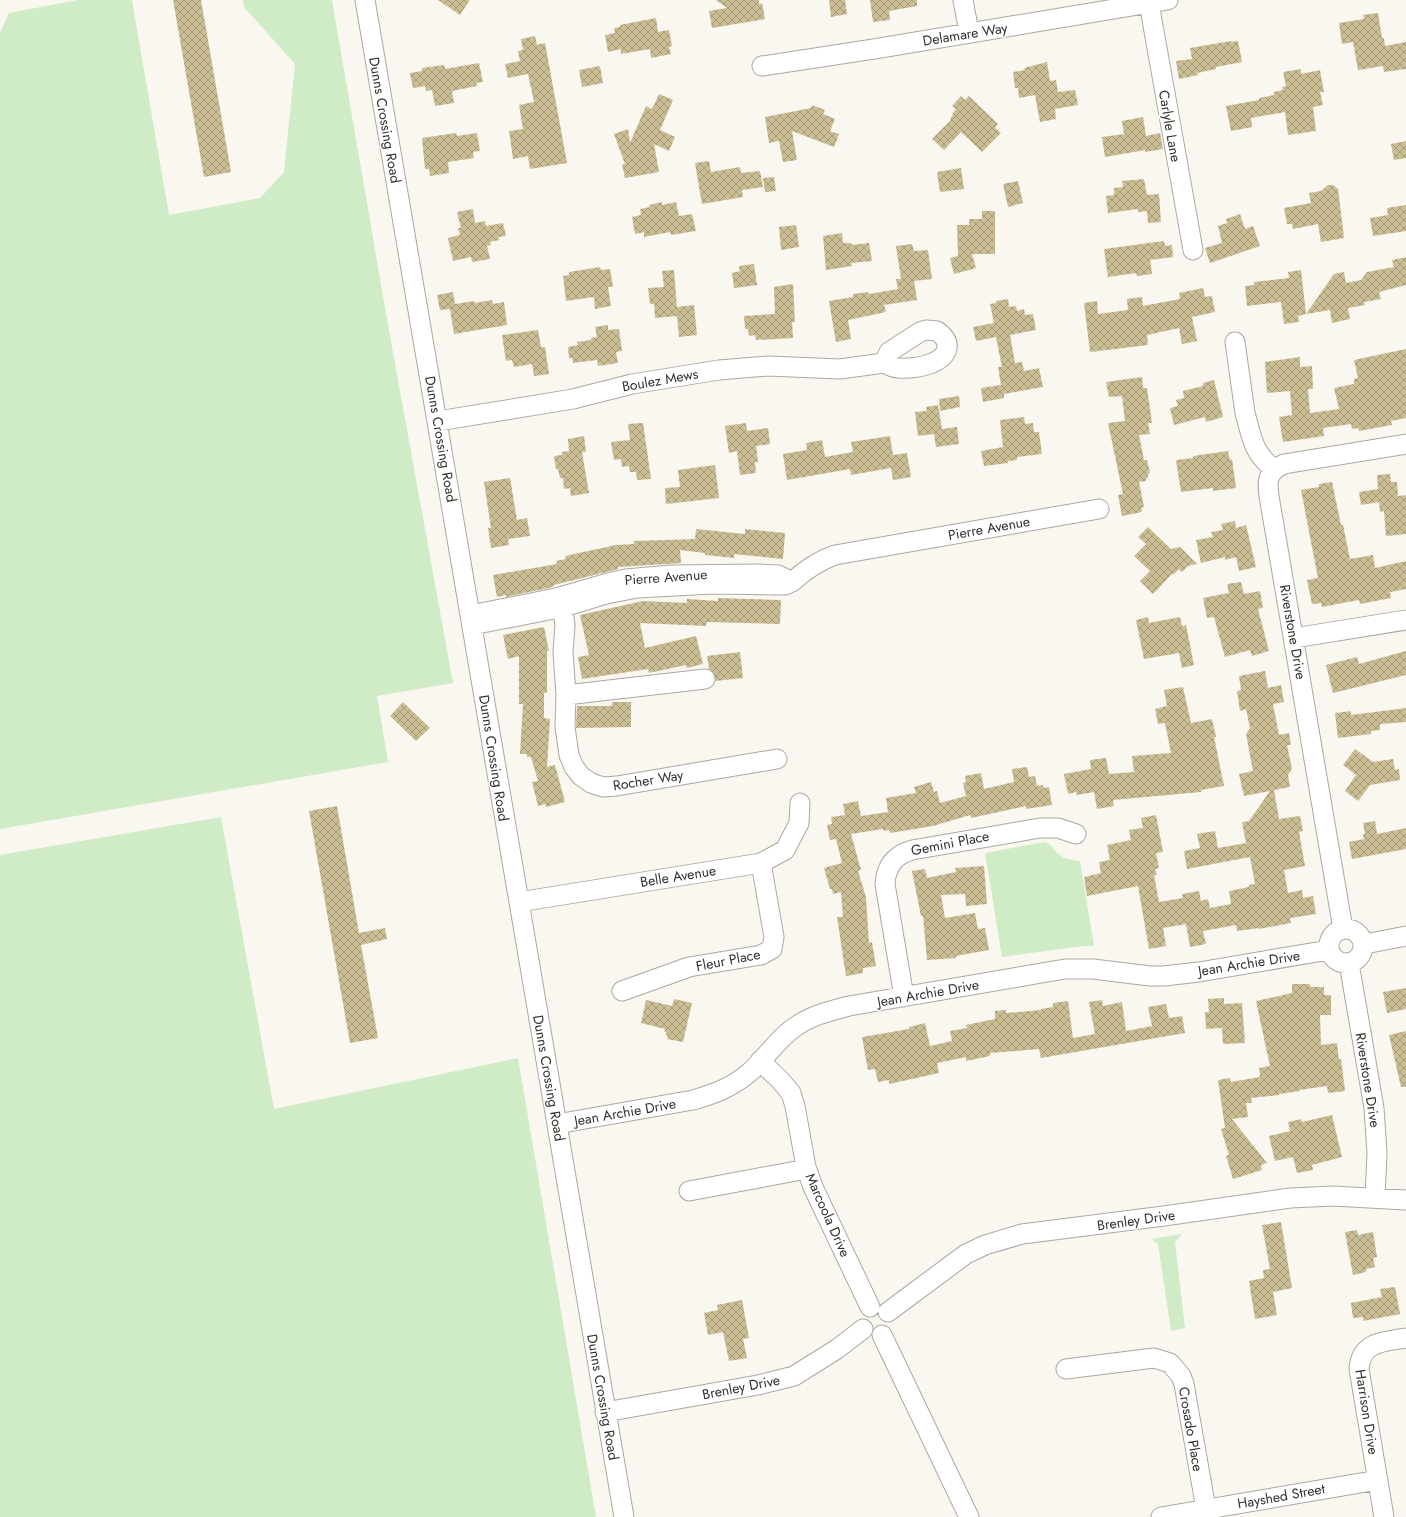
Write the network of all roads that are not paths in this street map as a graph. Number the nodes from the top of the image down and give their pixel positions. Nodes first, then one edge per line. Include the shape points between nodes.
1 (365, 0) edge
2 (964, 0) edge
3 (1168, 0) edge
4 (1149, 3) junction
5 (969, 32) junction
6 (762, 66) dead end
7 (1193, 250) dead end
8 (1235, 342) dead end
9 (884, 363) dead end
10 (438, 421) junction
11 (1406, 444) edge
12 (1274, 469) junction
13 (1099, 509) dead end
14 (562, 602) junction
15 (472, 620) junction
16 (1406, 620) edge
17 (1294, 638) junction
18 (705, 679) dead end
19 (566, 695) junction
20 (777, 759) dead end
21 (800, 803) dead end
22 (1076, 834) dead end
23 (761, 863) junction
24 (519, 902) junction
25 (1343, 929) junction
26 (1406, 936) edge
27 (1363, 945) junction
28 (1329, 950) junction
29 (1348, 963) junction
30 (622, 991) dead end
31 (904, 997) junction
32 (760, 1061) junction
33 (557, 1124) junction
34 (807, 1169) junction
35 (689, 1191) dead end
36 (1375, 1198) junction
37 (1406, 1200) edge
38 (870, 1307) junction
39 (888, 1312) junction
40 (863, 1330) junction
41 (882, 1335) junction
42 (1406, 1338) edge
43 (1066, 1369) dead end
44 (605, 1412) junction
45 (1378, 1480) junction
46 (1206, 1509) junction
47 (624, 1517) edge
48 (969, 1517) edge
49 (1161, 1517) edge
50 (1384, 1517) edge

1 - 10 street, Dunns Crossing Road
2 - 5 street
3 - 4 street, Delamare Way
4 - 5 street, Delamare Way
4 - 7 street, Carlyle Lane
5 - 6 street, Delamare Way
8 - 12 street via 1247,423 1258,453
9 - 10 street, Boulez Mews via 840,369 768,366 719,370 632,384 573,399
10 - 15 street, Dunns Crossing Road
11 - 12 street via 1284,464
12 - 17 street, Riverstone Drive via 1269,478 1268,488
13 - 14 street, Pierre Avenue via 834,554 785,585 713,584 637,588
14 - 15 street, Pierre Avenue
14 - 19 street, Rocher Way
15 - 24 street, Dunns Crossing Road
16 - 17 street
17 - 25 street, Riverstone Drive
18 - 19 street
19 - 20 street, Rocher Way via 565,727 569,755 581,776 603,787
21 - 23 street, Belle Avenue via 799,823 785,850
22 - 31 street, Gemini Place via 1054,828 1036,828 912,850 898,856 888,868 885,884
23 - 24 street, Belle Avenue
23 - 30 street, Fleur Place via 774,937 772,950 761,955 690,967
24 - 33 street, Dunns Crossing Road
25 - 27 street via 1348,928 1357,932 1363,940
25 - 28 street via 1330,938
26 - 27 street
27 - 29 street via 1358,959
28 - 29 street via 1334,959
28 - 31 street, Jean Archie Drive via 1164,976 1093,968 1065,969
29 - 36 street, Riverstone Drive via 1374,1108 1377,1153
31 - 32 street, Jean Archie Drive via 849,1006 805,1020 780,1039
32 - 33 street, Jean Archie Drive via 751,1072 733,1085 712,1095
32 - 34 street, Marcoola Drive via 791,1093
33 - 44 street, Dunns Crossing Road
34 - 35 street
34 - 38 street, Marcoola Drive via 813,1187
36 - 37 street, Brenley Drive
36 - 39 street, Brenley Drive via 1290,1198 1022,1234 985,1245 966,1254
38 - 39 street via 880,1306
38 - 40 street via 861,1317
39 - 41 street via 891,1320 889,1329
40 - 41 street via 870,1335
40 - 44 street, Brenley Drive via 794,1376 758,1385
41 - 48 street
42 - 45 street, Harrison Drive via 1372,1345 1366,1349 1360,1362 1359,1369
43 - 46 street, Crosado Place via 1154,1358 1170,1363 1176,1369 1184,1384
44 - 47 street, Dunns Crossing Road
45 - 46 street, Hayshed Street
45 - 50 street, Harrison Drive
46 - 49 street, Hayshed Street

